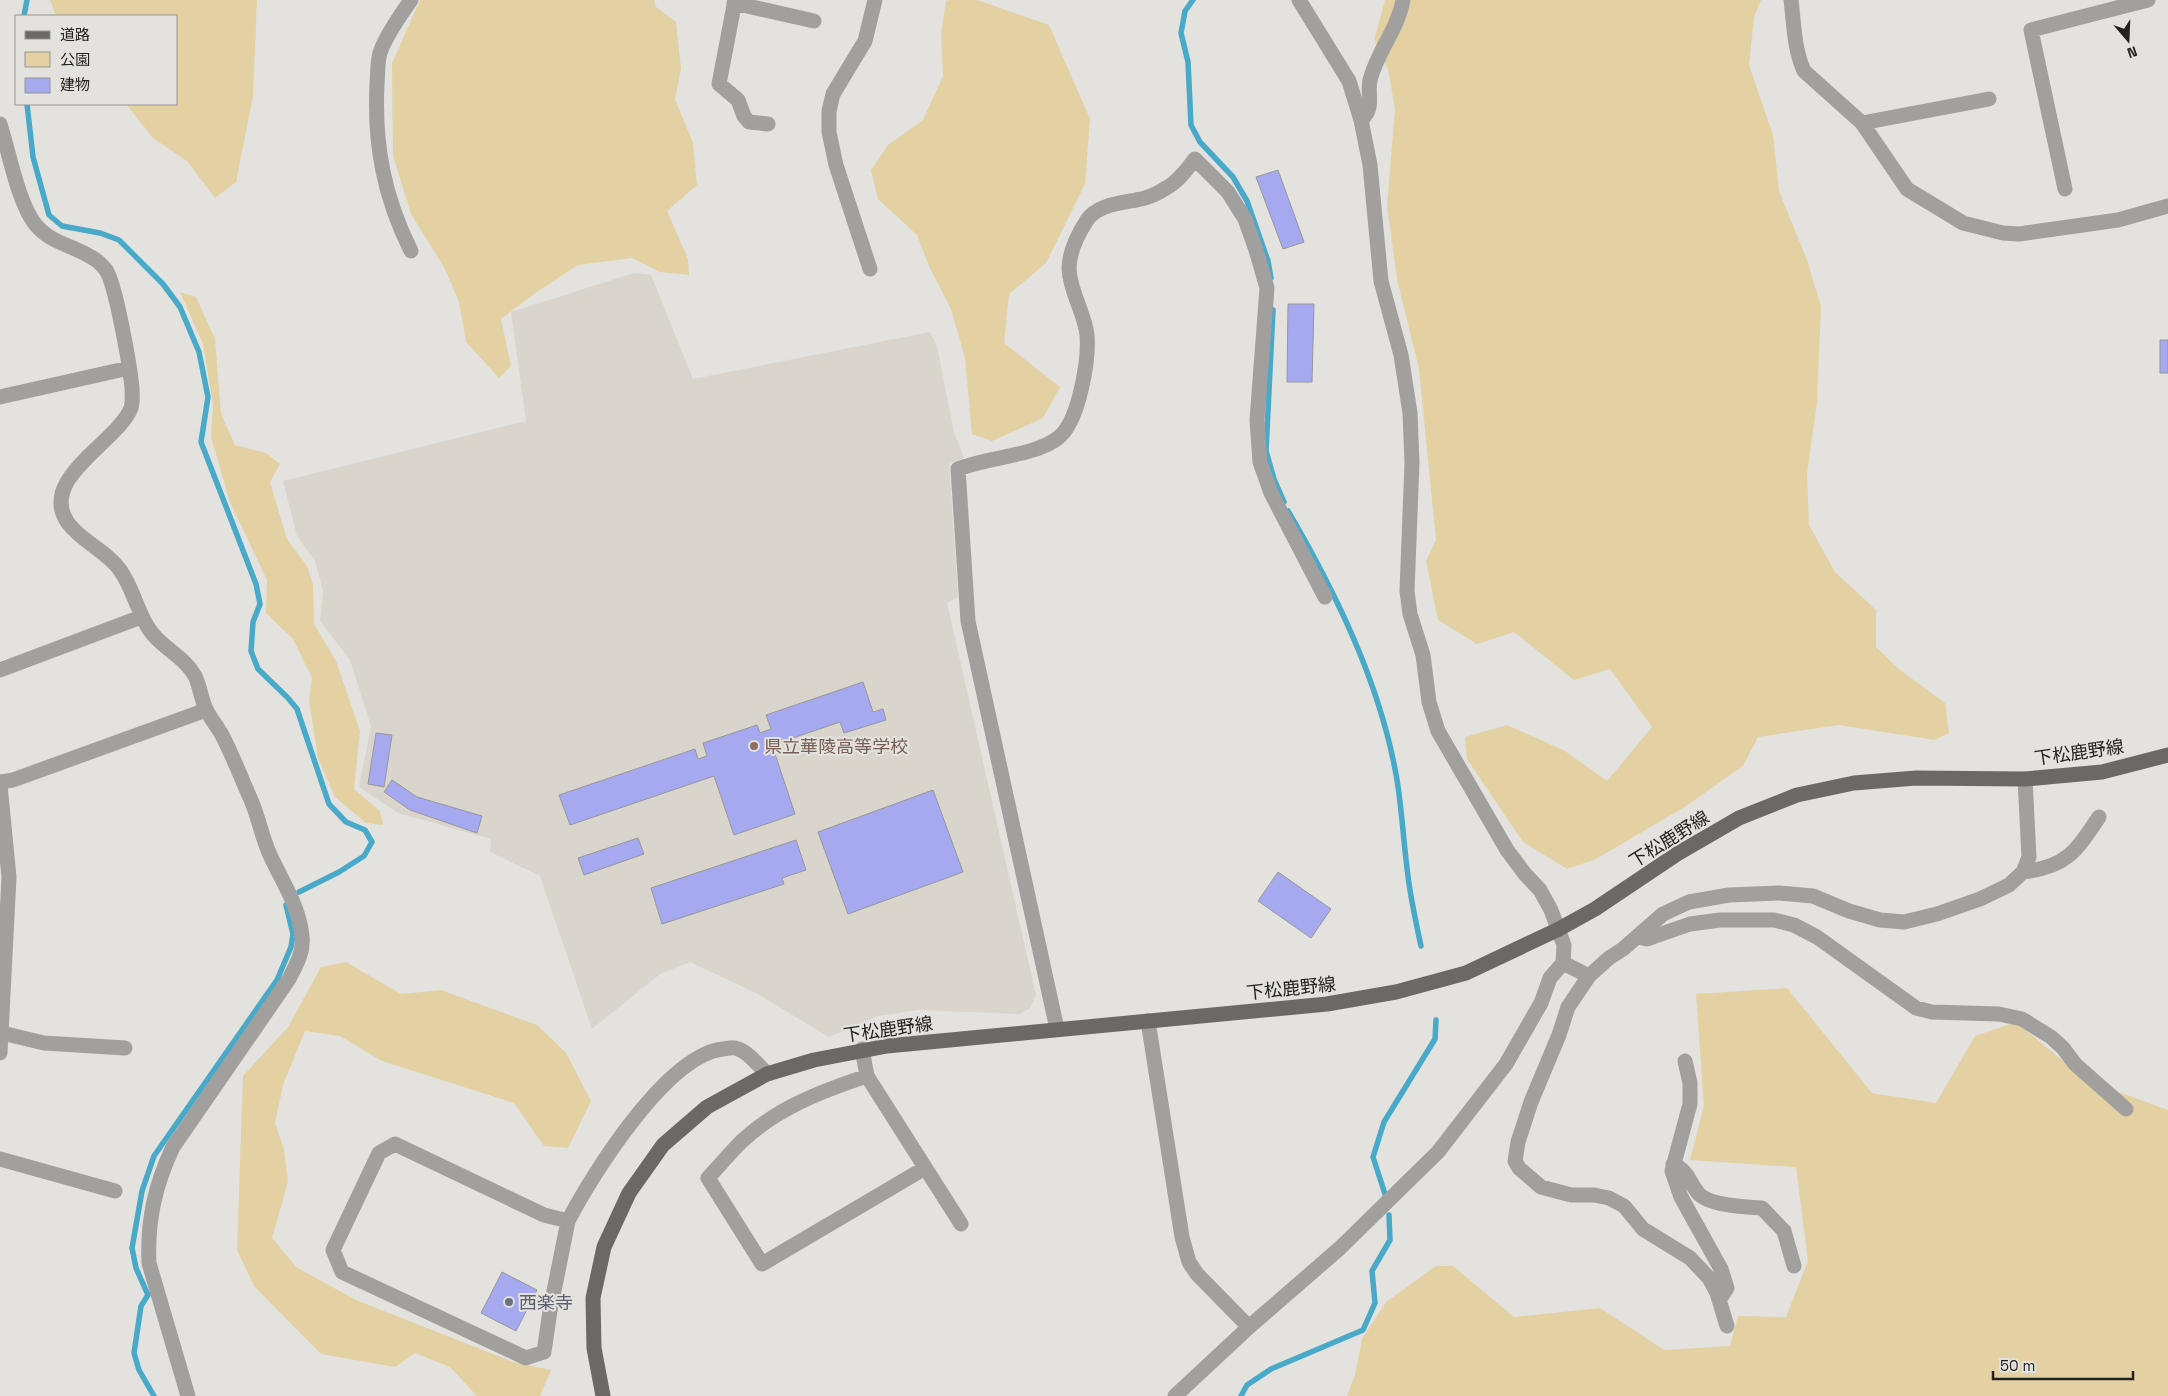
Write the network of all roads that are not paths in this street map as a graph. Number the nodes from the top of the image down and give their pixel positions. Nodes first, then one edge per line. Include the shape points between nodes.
1 (411, 0) edge
2 (875, 0) edge
3 (1299, 0) edge
4 (1404, 0) edge
5 (1791, 0) edge
6 (2148, 0) edge
7 (734, 2) edge
8 (814, 21) dead end
9 (1989, 99) dead end
10 (1361, 120) junction
11 (1862, 123) junction
12 (0, 124) edge
13 (768, 124) dead end
14 (2065, 189) dead end
15 (2168, 206) edge
16 (412, 252) dead end
17 (870, 269) dead end
18 (129, 368) junction
19 (0, 397) edge
20 (1325, 597) dead end
21 (142, 617) junction
22 (0, 670) edge
23 (206, 710) junction
24 (2168, 755) edge
25 (2025, 779) junction
26 (0, 784) edge
27 (2099, 817) dead end
28 (2, 831) edge
29 (2023, 872) junction
30 (1560, 929) junction
31 (1638, 936) junction
32 (1563, 963) junction
33 (1588, 976) junction
34 (1148, 1021) junction
35 (1057, 1029) junction
36 (2, 1033) junction
37 (125, 1048) dead end
38 (862, 1049) junction
39 (0, 1053) edge
40 (1685, 1061) dead end
41 (767, 1074) junction
42 (866, 1076) junction
43 (2126, 1109) dead end
44 (0, 1160) edge
45 (1673, 1164) junction
46 (925, 1168) junction
47 (115, 1192) dead end
48 (568, 1220) junction
49 (961, 1224) dead end
50 (1794, 1266) dead end
51 (1719, 1300) junction
52 (1727, 1326) dead end
53 (1249, 1327) junction
54 (188, 1396) edge
55 (603, 1396) edge
56 (1175, 1396) edge

1 - 16 street via 380,51 376,110 386,188
2 - 17 street via 865,41 834,94 829,111 829,132 836,165
3 - 10 street via 1349,82
4 - 10 street via 1376,62 1370,82 1368,114
5 - 11 street via 1799,61 1804,70
6 - 14 street via 2031,30
7 - 8 street
7 - 13 street via 719,84 738,100 749,122
9 - 11 street
10 - 30 street via 1370,165 1381,281 1401,355 1410,413 1412,463 1407,591 1410,614 1423,654 1429,702 1438,730 1507,850 1540,890
11 - 15 street via 1907,189 1963,223 2003,234 2118,220
12 - 18 street via 25,205 34,223 60,244 93,257 106,270 114,290
18 - 19 street
18 - 21 street via 132,406 123,421 72,474 64,486 61,501 67,522 111,559 122,573
20 - 35 street via 1270,494 1260,462 1257,420 1267,288 1256,250 1245,219 1228,192 1195,159 1168,187 1147,197 1101,208 1088,218 1084,226 1070,255 1069,271 1087,334 1085,363 1075,415 1060,438 1041,448 958,469 968,621
21 - 22 street
21 - 23 street via 151,633 179,656 195,676
23 - 26 street
23 - 54 street via 221,734 252,803 270,856 290,892 303,940 300,958 289,978 172,1147 160,1174 152,1205 149,1263
24 - 25 main road, 下松鹿野線 via 2102,772
25 - 29 street via 2029,857
25 - 30 main road, 下松鹿野線 via 1916,778 1854,783 1797,795 1739,818
26 - 28 street
27 - 29 street via 2082,844 2067,859 2042,870
28 - 36 street via 9,877
29 - 31 street via 2009,885 1980,899 1904,922 1857,914 1813,896 1778,893 1729,895 1689,902 1663,914
30 - 32 street via 1564,945
30 - 34 main road, 下松鹿野線 via 1466,973 1396,992 1327,1004
31 - 33 street
31 - 43 street via 1647,939 1690,924 1720,920 1774,920 1794,925 1817,937 1916,1008 1932,1012 2000,1014 2022,1019 2064,1048 2075,1064
32 - 33 street
32 - 53 street via 1550,978 1541,1003 1506,1064 1438,1152 1340,1248
33 - 51 street via 1568,1007 1531,1102 1515,1161 1541,1187 1571,1195 1609,1198 1624,1206 1643,1229 1690,1258 1709,1278
34 - 35 main road, 下松鹿野線
34 - 53 street via 1182,1237 1189,1262
35 - 38 main road, 下松鹿野線
36 - 37 street via 44,1043
36 - 39 street
38 - 41 main road, 下松鹿野線
38 - 42 street
40 - 45 street via 1690,1104
41 - 48 street via 751,1058 734,1048 712,1050 688,1063 644,1106 609,1151
41 - 55 main road, 下松鹿野線 via 707,1107 663,1145 629,1193 604,1246 593,1298 594,1348
42 - 46 street
42 - 46 street via 822,1091 778,1114 742,1141 708,1178 762,1264
44 - 47 street
45 - 50 street via 1684,1170 1699,1194 1708,1199 1738,1207 1762,1208 1784,1231
45 - 51 street via 1672,1171 1681,1197 1721,1269 1727,1288
46 - 49 street
48 - 48 street via 544,1215 395,1144 379,1153 334,1250 342,1272 526,1358 544,1352
51 - 52 street
53 - 56 street

